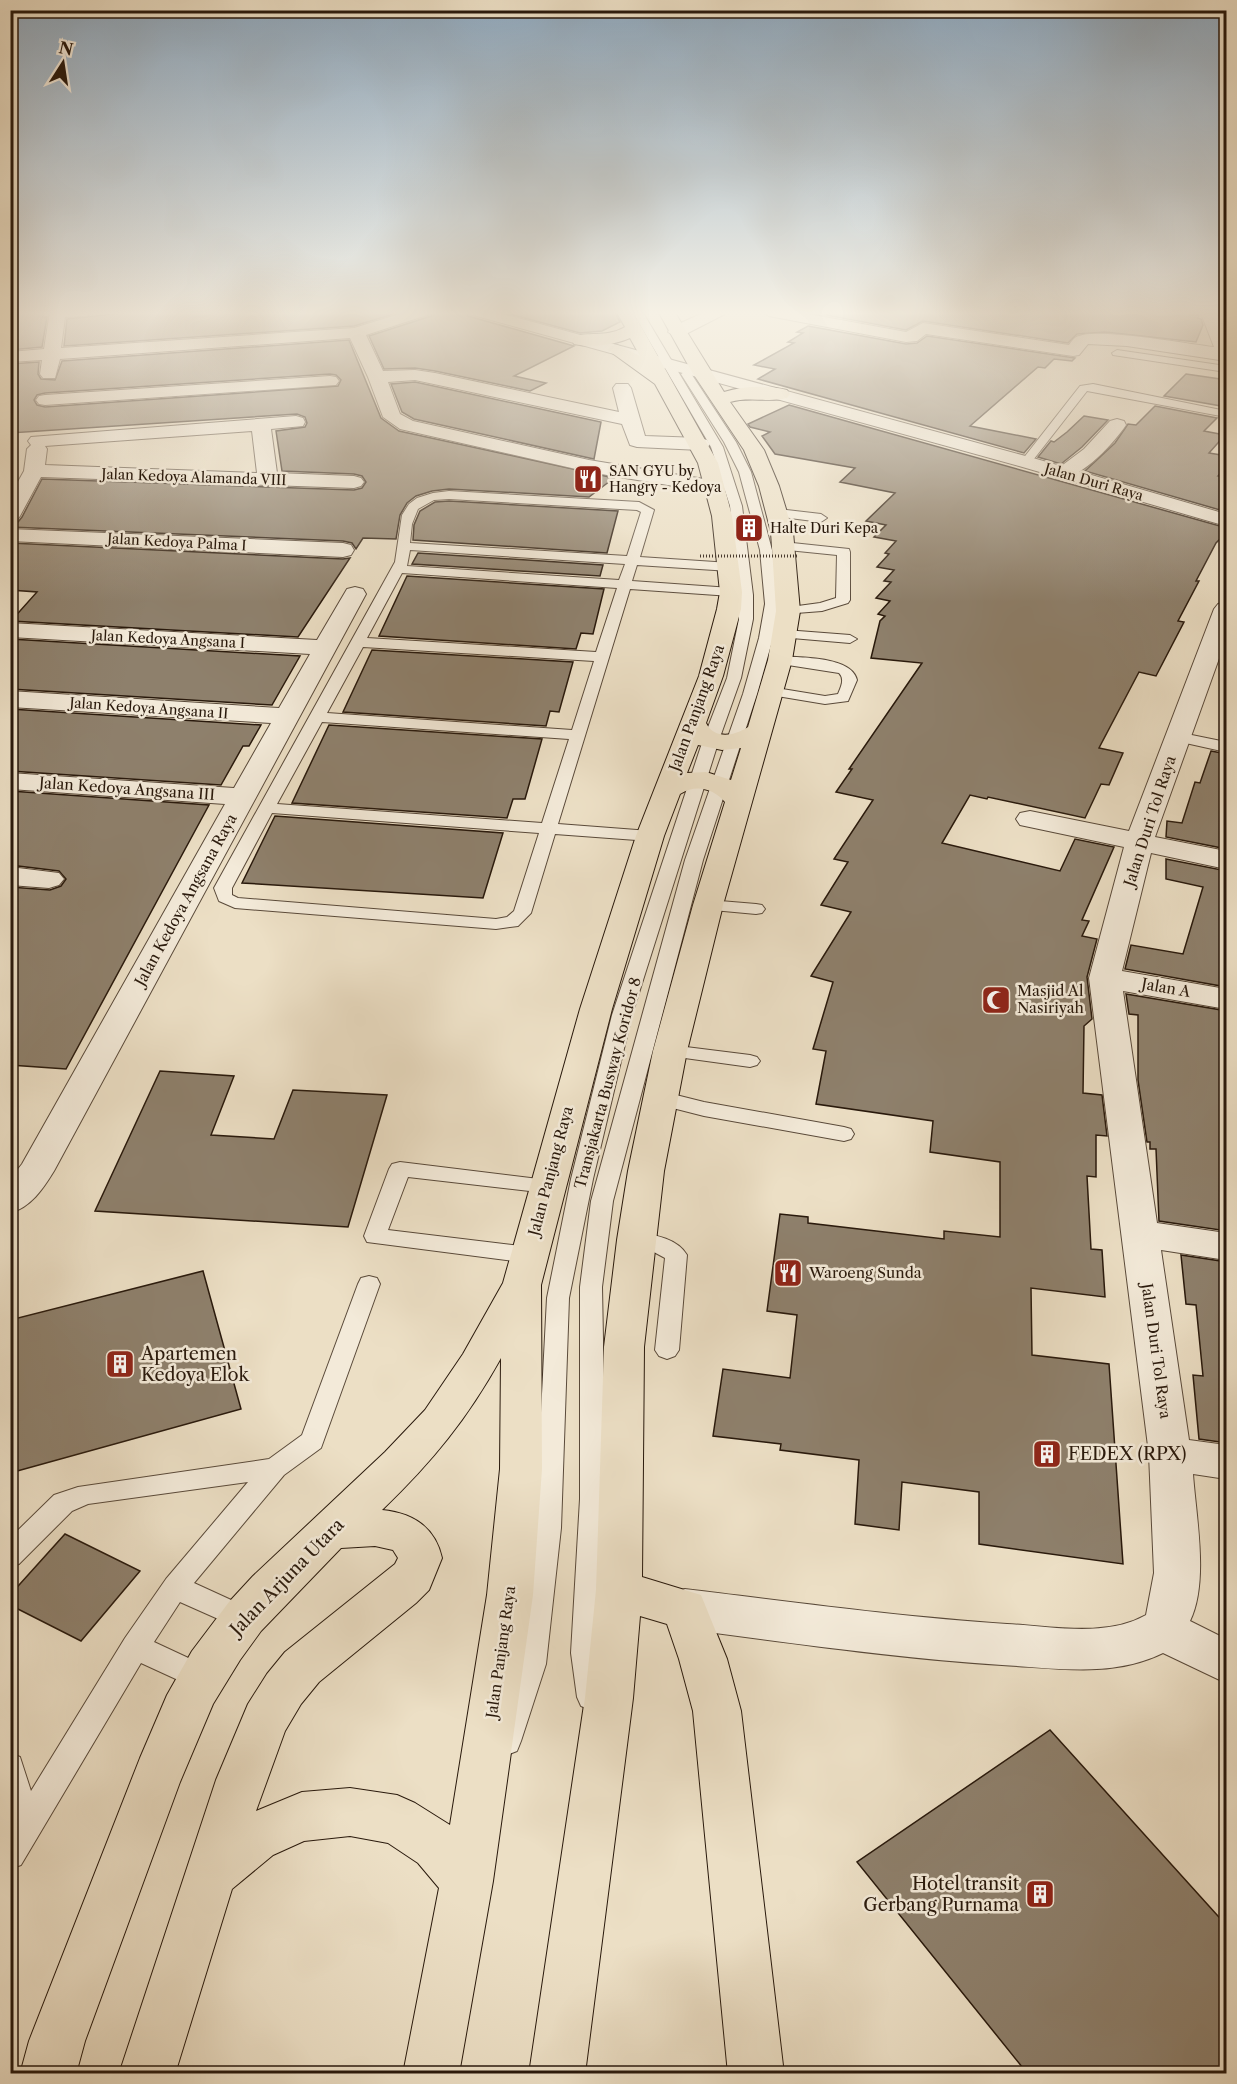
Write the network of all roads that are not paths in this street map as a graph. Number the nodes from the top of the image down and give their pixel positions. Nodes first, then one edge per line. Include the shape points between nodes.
1 (44, 408) edge
2 (389, 408) edge
3 (575, 408) edge
4 (627, 408) edge
5 (680, 408) edge
6 (697, 408) edge
7 (726, 408) edge
8 (832, 408) edge
9 (1068, 408) edge
10 (1198, 408) edge
11 (1226, 414) edge
12 (630, 420) junction
13 (296, 422) dead end
14 (261, 425) junction
15 (1117, 425) dead end
16 (38, 441) junction
17 (637, 441) junction
18 (700, 444) junction
19 (1026, 462) junction
20 (608, 470) junction
21 (34, 471) junction
22 (1063, 474) junction
23 (268, 479) junction
24 (354, 482) dead end
25 (716, 487) junction
26 (778, 513) junction
27 (10, 516) edge
28 (821, 518) dead end
29 (1227, 520) edge
30 (10, 535) edge
31 (403, 546) junction
32 (10, 548) edge
33 (162, 549) junction
34 (791, 551) junction
35 (338, 557) dead end
36 (631, 561) junction
37 (399, 568) junction
38 (730, 579) junction
39 (623, 584) junction
40 (355, 594) dead end
41 (1227, 609) edge
42 (10, 630) edge
43 (785, 635) junction
44 (850, 639) dead end
45 (358, 642) junction
46 (326, 648) junction
47 (601, 657) junction
48 (770, 691) junction
49 (10, 699) edge
50 (302, 717) junction
51 (724, 733) junction
52 (576, 735) junction
53 (1177, 737) junction
54 (1227, 747) edge
55 (10, 781) edge
56 (718, 788) junction
57 (667, 790) junction
58 (255, 802) junction
59 (1030, 819) dead end
60 (547, 828) junction
61 (650, 836) junction
62 (1139, 843) junction
63 (1227, 860) edge
64 (10, 876) edge
65 (49, 879) dead end
66 (708, 904) junction
67 (756, 909) dead end
68 (1105, 978) junction
69 (1227, 999) edge
70 (670, 1051) junction
71 (750, 1061) dead end
72 (660, 1098) junction
73 (844, 1134) dead end
74 (547, 1186) junction
75 (10, 1200) edge
76 (1140, 1234) junction
77 (636, 1240) junction
78 (1227, 1246) edge
79 (526, 1270) junction
80 (369, 1284) dead end
81 (667, 1350) dead end
82 (1170, 1454) junction
83 (1227, 1462) edge
84 (275, 1468) junction
85 (328, 1532) junction
86 (10, 1556) edge
87 (175, 1587) junction
88 (619, 1590) junction
89 (685, 1609) junction
90 (243, 1618) junction
91 (1162, 1629) junction
92 (135, 1647) junction
93 (1227, 1662) edge
94 (202, 1678) junction
95 (10, 1767) edge
96 (600, 1767) junction
97 (483, 1775) junction
98 (27, 1828) junction
99 (10, 1854) edge
100 (214, 1870) junction
101 (467, 1881) junction
102 (48, 2063) edge
103 (147, 2073) edge
104 (431, 2073) edge
105 (557, 2073) edge
106 (756, 2073) edge

1 - 16 street
2 - 20 street via 394,429 407,425
3 - 12 street
4 - 12 street
5 - 18 main road, Jalan Panjang Raya
6 - 51 lane, Transjakarta Busway Koridor 8 via 717,447 736,506 742,557 746,619
7 - 26 main road, Jalan Panjang Raya via 754,450
8 - 19 street, Jalan Duri Raya
9 - 19 lane
10 - 11 lane
12 - 17 street
13 - 14 street
14 - 16 street
14 - 23 street
15 - 22 street via 1091,453
16 - 21 street
17 - 18 street
17 - 20 street via 630,453
18 - 25 main road, Jalan Panjang Raya
19 - 22 street, Jalan Duri Raya
20 - 25 street
21 - 23 street, Jalan Kedoya Alamanda VIII
21 - 27 street
22 - 29 street, Jalan Duri Raya
23 - 24 street, Jalan Kedoya Alamanda VIII
25 - 38 main road, Jalan Panjang Raya
26 - 28 lane
26 - 34 main road, Jalan Panjang Raya
30 - 33 street, Jalan Kedoya Palma I
31 - 36 lane
31 - 36 lane via 406,516 414,504 429,497 643,506 648,510
31 - 37 lane
32 - 33 street, Jalan Kedoya Palma I
33 - 35 street, Jalan Kedoya Palma I
34 - 43 main road, Jalan Panjang Raya
34 - 43 lane via 844,552 843,600 822,607
36 - 38 lane
36 - 39 lane
37 - 39 lane
37 - 45 lane
38 - 39 lane
38 - 51 main road, Jalan Panjang Raya via 724,630 711,676
39 - 47 lane
40 - 46 street, Jalan Kedoya Angsana Raya
41 - 53 street, Jalan Duri Tol Raya
42 - 46 street, Jalan Kedoya Angsana I
43 - 44 lane
43 - 48 main road, Jalan Panjang Raya
43 - 48 lane via 847,670 849,687 843,698 825,700
45 - 47 lane
45 - 50 lane
46 - 50 street, Jalan Kedoya Angsana Raya
47 - 52 lane
48 - 51 main road, Jalan Panjang Raya
49 - 50 street, Jalan Kedoya Angsana II
50 - 52 lane
50 - 58 street, Jalan Kedoya Angsana Raya
51 - 56 main road, Jalan Panjang Raya
51 - 56 lane, Transjakarta Busway Koridor 8
51 - 57 main road, Jalan Panjang Raya
52 - 60 lane
53 - 54 lane
53 - 62 street, Jalan Duri Tol Raya
55 - 58 street, Jalan Kedoya Angsana III
56 - 57 main road via 680,783
56 - 66 main road, Jalan Panjang Raya
56 - 96 lane, Transjakarta Busway Koridor 8 via 694,860 603,1202 591,1287 593,1499 585,1653
56 - 97 lane, Transjakarta Busway Koridor 8 via 622,1015 582,1179 558,1298 548,1528 532,1664 510,1737
57 - 61 main road, Jalan Panjang Raya
58 - 60 lane
58 - 60 lane via 223,888 224,896 235,903 505,924 522,913
58 - 75 street, Jalan Kedoya Angsana Raya via 36,1171
59 - 62 street
60 - 61 lane
61 - 74 main road, Jalan Panjang Raya
62 - 63 street
62 - 68 street, Jalan Duri Tol Raya
64 - 65 street
66 - 67 lane
66 - 70 main road, Jalan Panjang Raya
68 - 69 street, Jalan A
68 - 76 street, Jalan Duri Tol Raya
70 - 71 lane
70 - 72 main road, Jalan Panjang Raya
72 - 73 lane
72 - 77 main road, Jalan Panjang Raya
74 - 79 main road, Jalan Panjang Raya
74 - 79 lane via 400,1169 375,1236
76 - 78 street
76 - 82 street, Jalan Duri Tol Raya
77 - 81 lane via 668,1248 676,1255
77 - 88 main road, Jalan Panjang Raya via 624,1347
79 - 85 main road, Jalan Arjuna Utara via 458,1396 425,1438
79 - 97 main road, Jalan Panjang Raya via 521,1469 510,1595
80 - 84 lane via 312,1441
82 - 83 street
82 - 91 street, Jalan Duri Tol Raya via 1176,1593
84 - 86 lane via 87,1494 63,1503
84 - 87 lane
85 - 90 main road, Jalan Arjuna Utara
85 - 100 main road via 368,1526 400,1533 415,1543 420,1558 413,1576 400,1589 331,1642 284,1689 265,1720 241,1780
87 - 90 lane
87 - 92 lane
88 - 89 main road
88 - 96 main road, Jalan Panjang Raya
89 - 91 street via 918,1639 1096,1650 1144,1640
89 - 106 main road via 717,1711
90 - 94 main road, Jalan Arjuna Utara
91 - 93 street
92 - 94 lane
92 - 98 lane
94 - 102 main road, Jalan Arjuna Utara via 161,1767
95 - 98 lane
96 - 105 main road, Jalan Panjang Raya
97 - 101 main road, Jalan Panjang Raya
98 - 99 lane
100 - 101 main road via 264,1833 302,1817 350,1812 397,1820 436,1845
100 - 103 main road
101 - 104 main road, Jalan Panjang Raya

